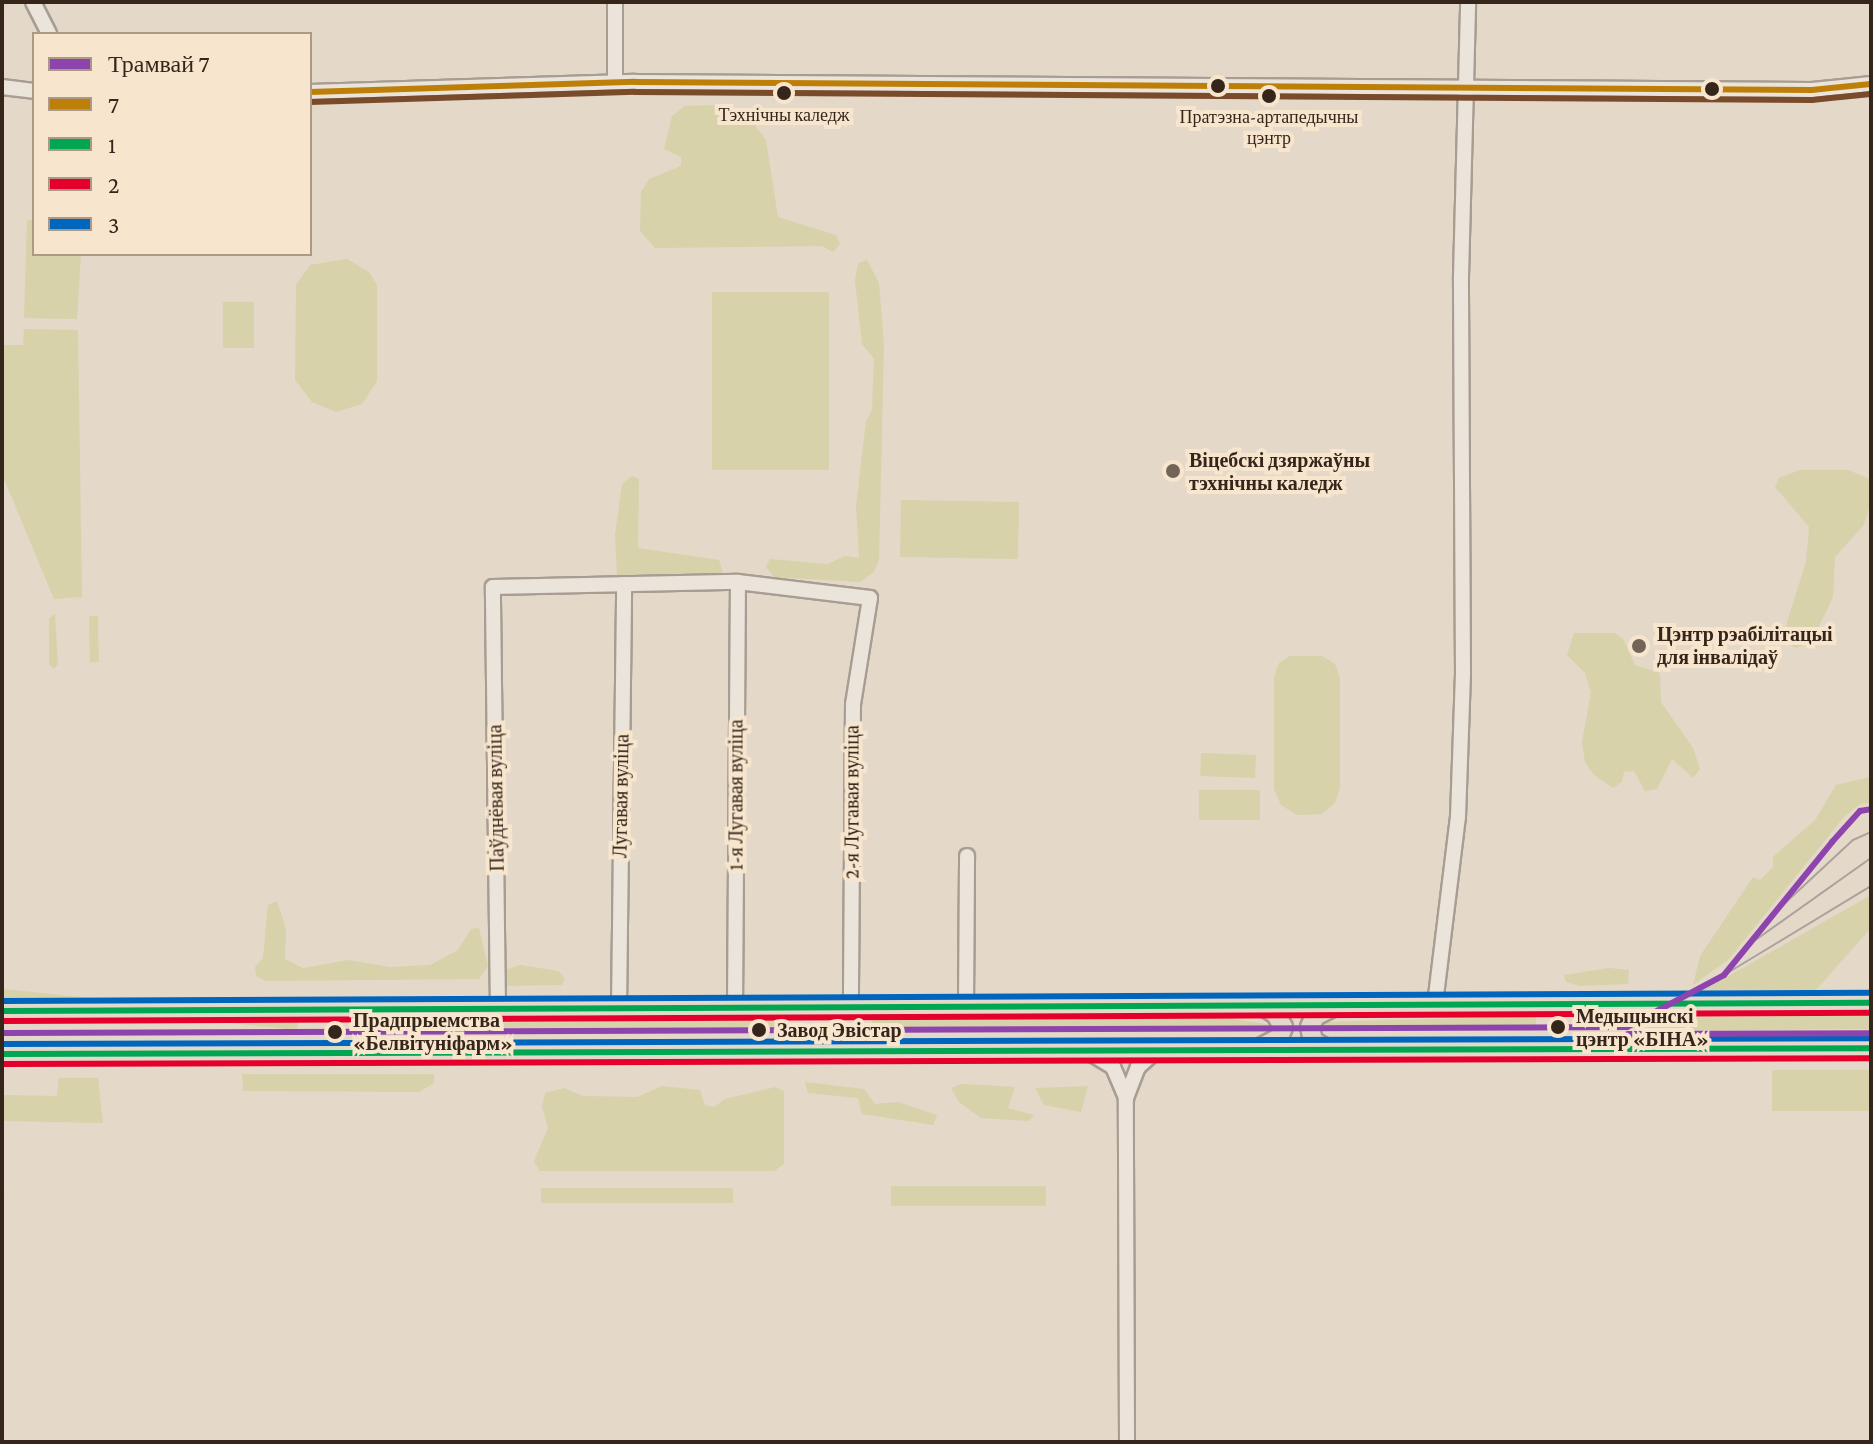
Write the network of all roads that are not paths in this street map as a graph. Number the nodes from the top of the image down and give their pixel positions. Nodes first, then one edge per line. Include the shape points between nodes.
1 (33, 2) edge
2 (615, 2) edge
3 (1468, 2) edge
4 (48, 32) edge
5 (615, 82) junction
6 (1871, 84) edge
7 (2, 87) edge
8 (1465, 88) junction
9 (32, 91) edge
10 (312, 92) edge
11 (738, 582) junction
12 (624, 584) junction
13 (967, 856) dead end
14 (1871, 1003) edge
15 (1259, 1004) junction
16 (1339, 1004) junction
17 (1435, 1004) junction
18 (851, 1007) junction
19 (966, 1007) junction
20 (735, 1008) junction
21 (619, 1009) junction
22 (498, 1010) junction
23 (2, 1011) edge
24 (1871, 1048) edge
25 (1326, 1049) junction
26 (1255, 1050) junction
27 (1156, 1051) junction
28 (1090, 1053) junction
29 (2, 1054) edge
30 (1126, 1098) junction
31 (1127, 1442) edge

1 - 4 street
2 - 5 street
3 - 8 street
5 - 8 street
5 - 10 street
6 - 8 street via 1812,90
7 - 9 street
8 - 17 street via 1458,817
11 - 12 street
11 - 18 street, 2-я Лугавая вуліца via 870,598 853,704
11 - 20 street, 1-я Лугавая вуліца
12 - 21 street, Лугавая вуліца
12 - 22 street, Паўднёвая вуліца via 493,587
13 - 19 street
14 - 17 main road
15 - 16 main road
15 - 19 main road
15 - 26 main road via 1276,1014 1283,1032
16 - 17 main road
16 - 25 main road via 1315,1016 1310,1027 1313,1041
18 - 19 main road
18 - 20 main road
20 - 21 main road
21 - 22 main road
22 - 23 main road
24 - 25 main road
25 - 26 main road
26 - 27 main road
27 - 28 main road
27 - 30 street via 1138,1067
28 - 29 main road
28 - 30 street via 1113,1067
30 - 31 street

